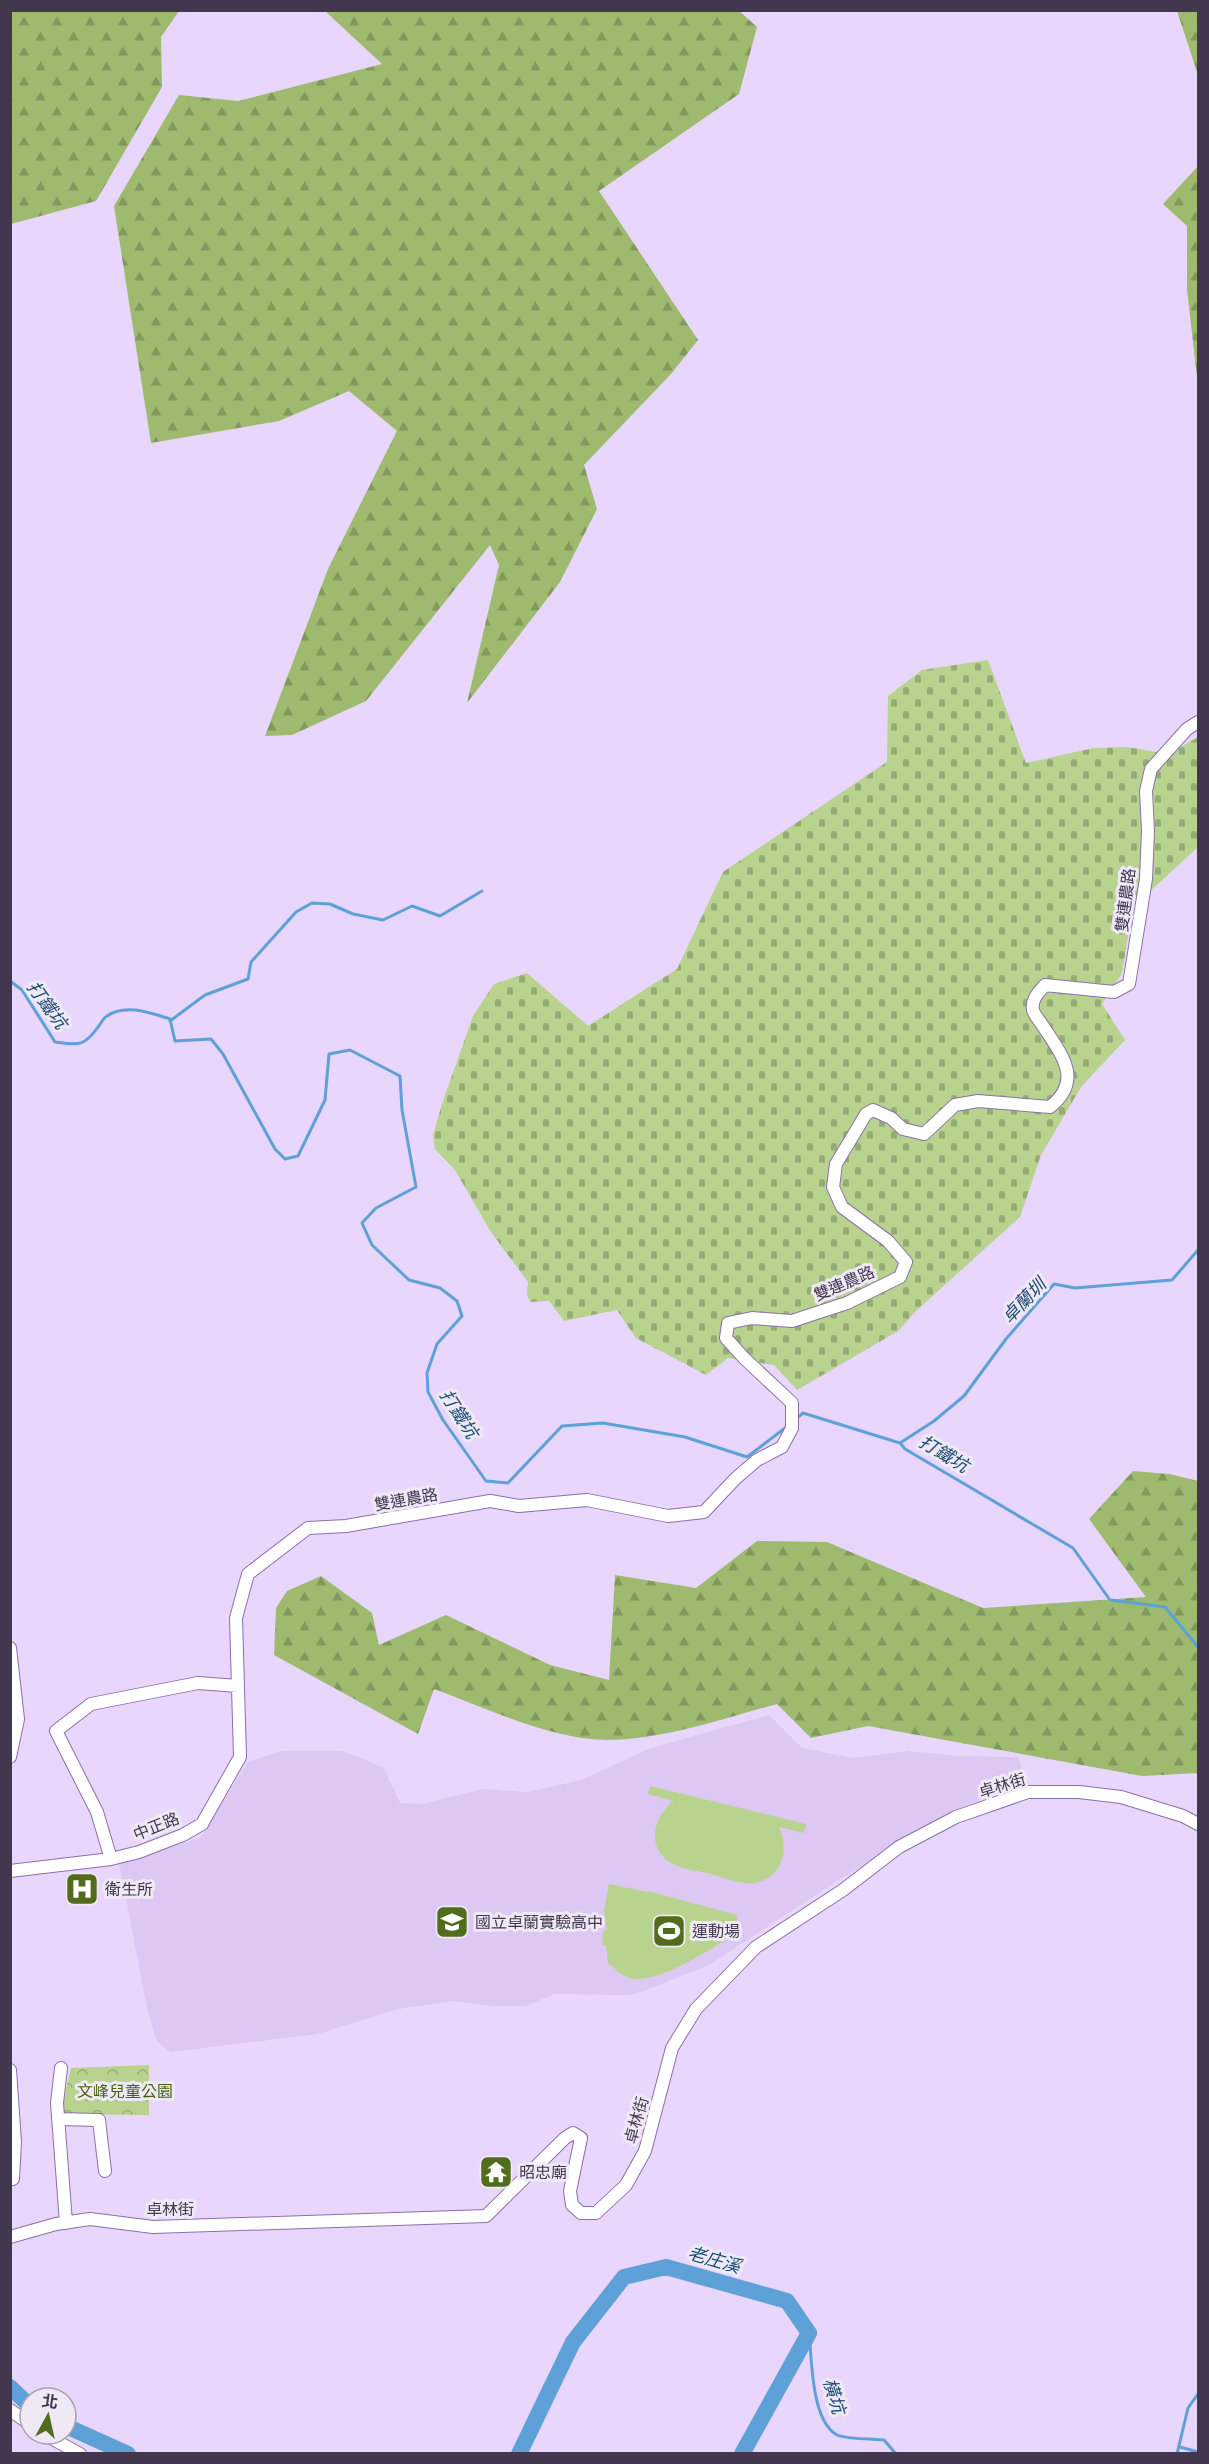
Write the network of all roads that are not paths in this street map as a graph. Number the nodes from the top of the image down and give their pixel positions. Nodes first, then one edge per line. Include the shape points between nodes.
1 (1198, 722) edge
2 (10, 1648) edge
3 (238, 1686) junction
4 (10, 1757) edge
5 (1198, 1824) edge
6 (111, 1859) junction
7 (10, 1871) edge
8 (61, 2068) dead end
9 (10, 2070) edge
10 (58, 2119) junction
11 (105, 2171) dead end
12 (10, 2180) edge
13 (66, 2223) junction
14 (10, 2237) edge
15 (66, 2446) edge
16 (80, 2454) edge

1 - 3 street, 雙連農路 via 1151,769 1146,791 1146,879 1129,984 1114,992 1045,985 1034,998 1033,1010 1065,1061 1068,1085 1061,1098 1050,1107 978,1101 955,1105 924,1134 903,1129 873,1110 866,1114 836,1164 833,1187 842,1207 888,1241 906,1262 900,1277 847,1303 792,1322 752,1318 728,1323 726,1338 792,1403 792,1428 782,1447 757,1460 704,1512 668,1516 587,1500 519,1506 490,1501 346,1526 308,1528 248,1574 236,1618
2 - 4 street via 18,1719
3 - 6 street, 中正路 via 240,1757 202,1824 139,1852
3 - 6 street via 198,1683 91,1704 56,1731 97,1812
5 - 13 street, 卓林街 via 1121,1797 1028,1792 956,1817 899,1847 843,1890 756,1947 696,2009 672,2048 645,2151 626,2185 596,2213 581,2213 572,2205 570,2191 581,2138 573,2133 486,2216 153,2227 90,2219
6 - 7 street, 中正路
8 - 10 street
9 - 12 street via 15,2142
10 - 11 street via 99,2120
10 - 13 street
13 - 14 street, 卓林街
15 - 16 street

